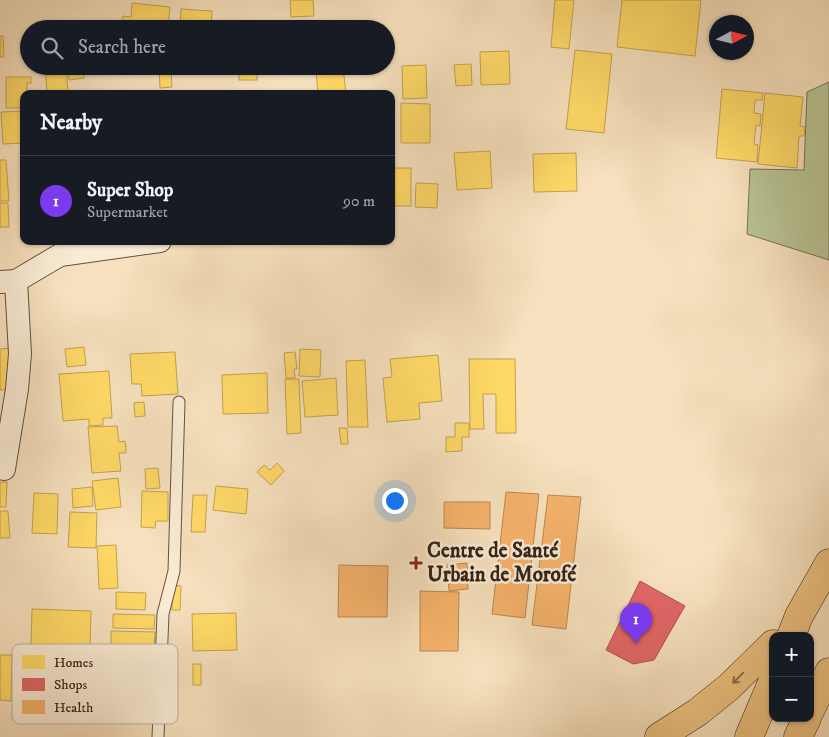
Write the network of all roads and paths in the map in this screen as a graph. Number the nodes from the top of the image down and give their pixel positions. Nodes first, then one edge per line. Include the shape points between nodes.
1 (131, 245) edge
2 (8, 281) edge
3 (179, 402) dead end
4 (4, 469) dead end
5 (829, 563) edge
6 (795, 626) edge
7 (162, 644) edge
8 (769, 648) edge
9 (829, 672) edge
10 (769, 690) edge
11 (814, 703) edge
12 (805, 722) edge
13 (159, 724) edge
14 (158, 737) edge
15 (659, 737) edge
16 (749, 737) edge
17 (798, 737) edge

1 - 2 street via 60,255
2 - 4 street via 20,354
3 - 7 lane via 174,571 163,614
5 - 6 highway
8 -> 15 highway via 729,687
9 - 11 highway
10 - 16 highway
12 - 17 highway
13 - 14 lane

